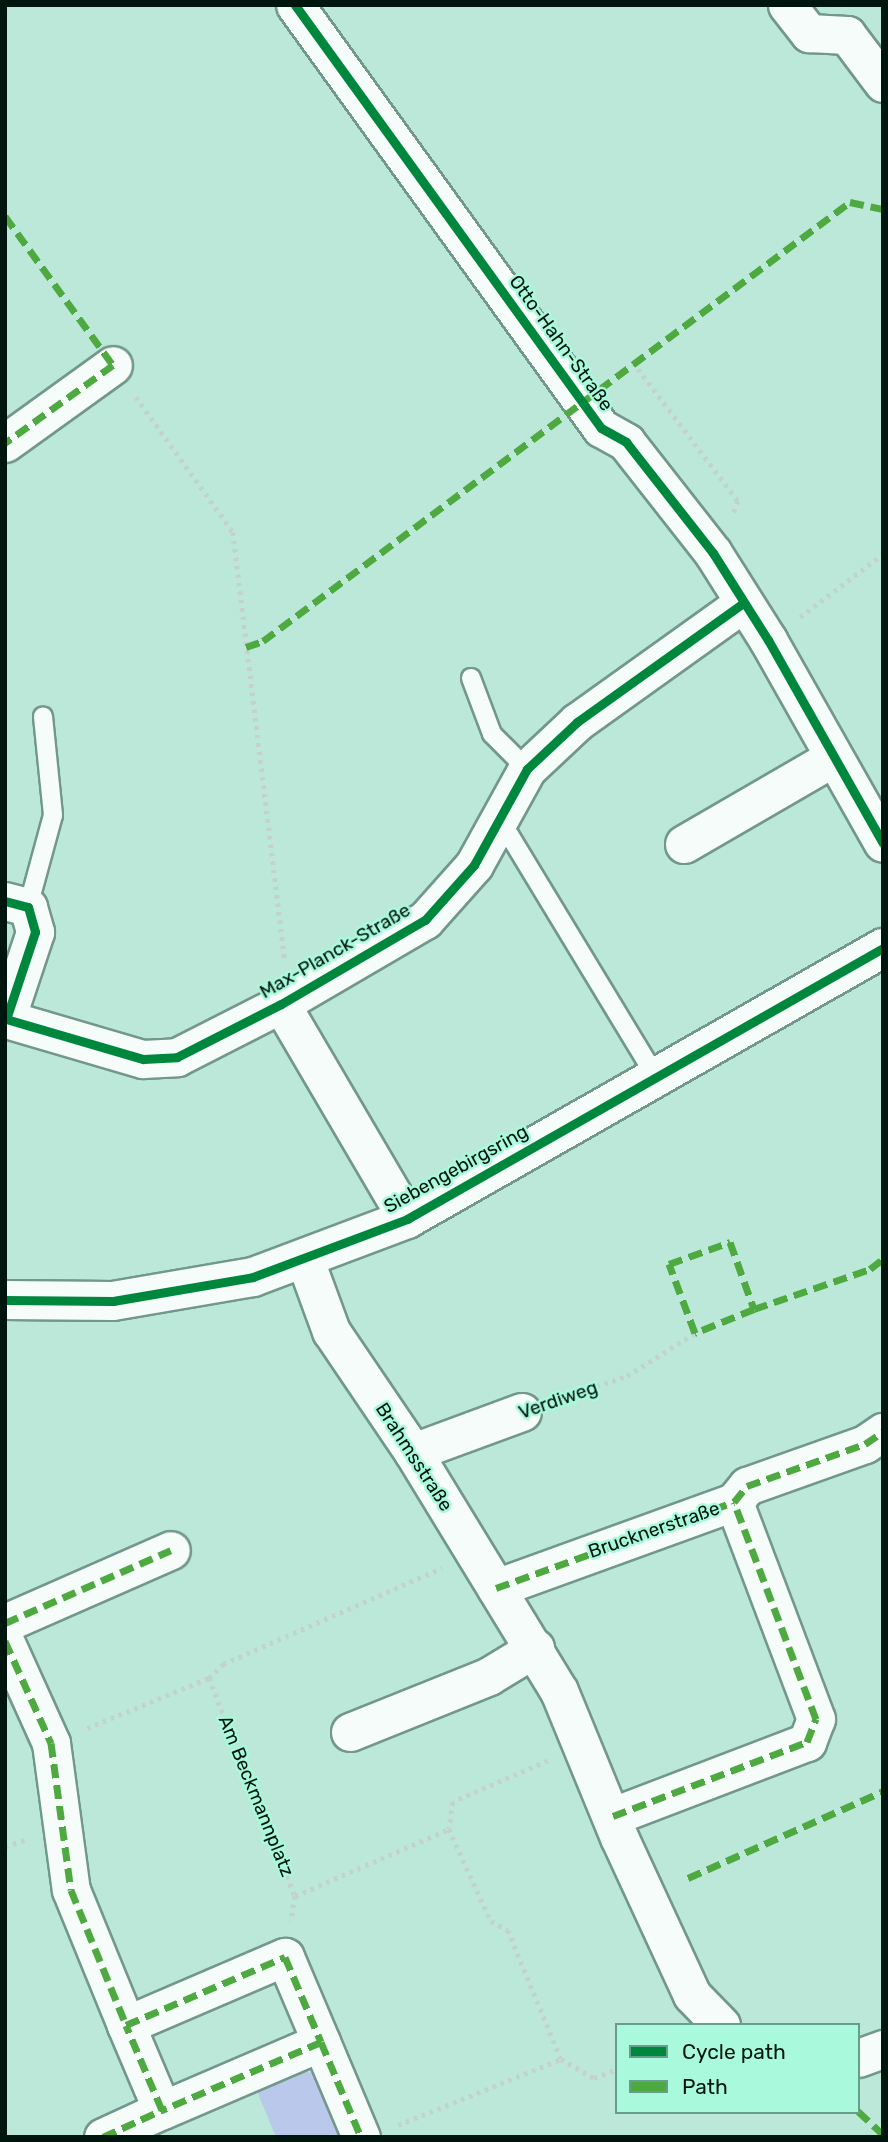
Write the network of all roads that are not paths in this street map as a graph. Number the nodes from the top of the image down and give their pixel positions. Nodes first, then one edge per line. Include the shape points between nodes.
1 (295, 5) edge
2 (787, 5) edge
3 (883, 83) edge
4 (113, 365) road end
5 (5, 443) edge
6 (743, 603) junction
7 (471, 678) dead end
8 (44, 717) dead end
9 (834, 757) junction
10 (527, 769) junction
11 (498, 828) junction
12 (883, 843) edge
13 (684, 844) dead end
14 (17, 904) edge
15 (883, 948) edge
16 (287, 999) junction
17 (656, 1077) junction
18 (408, 1219) junction
19 (305, 1260) junction
20 (5, 1300) edge
21 (522, 1412) road end
22 (883, 1432) edge
23 (413, 1452) junction
24 (734, 1502) junction
25 (171, 1550) dead end
26 (496, 1588) junction
27 (5, 1623) edge
28 (5, 1641) edge
29 (535, 1648) junction
30 (350, 1732) dead end
31 (613, 1816) junction
32 (719, 2023) edge
33 (126, 2025) junction
34 (321, 2042) junction
35 (883, 2049) edge
36 (860, 2058) edge
37 (162, 2110) junction
38 (377, 2132) edge
39 (103, 2137) edge

1 - 6 street, Otto-Hahn-Straße via 601,428 626,442 713,553
2 - 3 street via 809,33 847,35
4 - 5 street
6 - 9 street, Otto-Hahn-Straße
6 - 10 street, Max-Planck-Straße via 577,722
7 - 10 lane via 492,734
8 - 14 lane via 52,815
9 - 12 street, Otto-Hahn-Straße
9 - 13 street
10 - 11 street, Max-Planck-Straße
11 - 16 street, Max-Planck-Straße via 451,894 425,920
11 - 17 lane via 510,836
14 - 16 street, Max-Planck-Straße via 35,932 6,1019 143,1059 177,1058
15 - 17 street, Siebengebirgsring
16 - 18 street, Max-Planck-Straße
17 - 18 street, Siebengebirgsring
18 - 19 street, Siebengebirgsring
19 - 20 street, Siebengebirgsring via 253,1277 113,1301
19 - 23 street, Brahmsstraße via 331,1331
21 - 23 street, Verdiweg
22 - 24 street, Brucknerstraße via 865,1444 747,1486
23 - 26 street, Brahmsstraße
24 - 26 street, Brucknerstraße
24 - 31 street via 816,1719 807,1742
25 - 27 street
26 - 29 street, Brahmsstraße
28 - 33 street via 51,1743 71,1890
29 - 30 street via 489,1676
29 - 31 street, Brahmsstraße via 584,1745
31 - 32 street, Brahmsstraße via 692,1995
33 - 34 street via 285,1957
33 - 37 street
34 - 37 street
34 - 38 street
35 - 36 street
37 - 39 street

